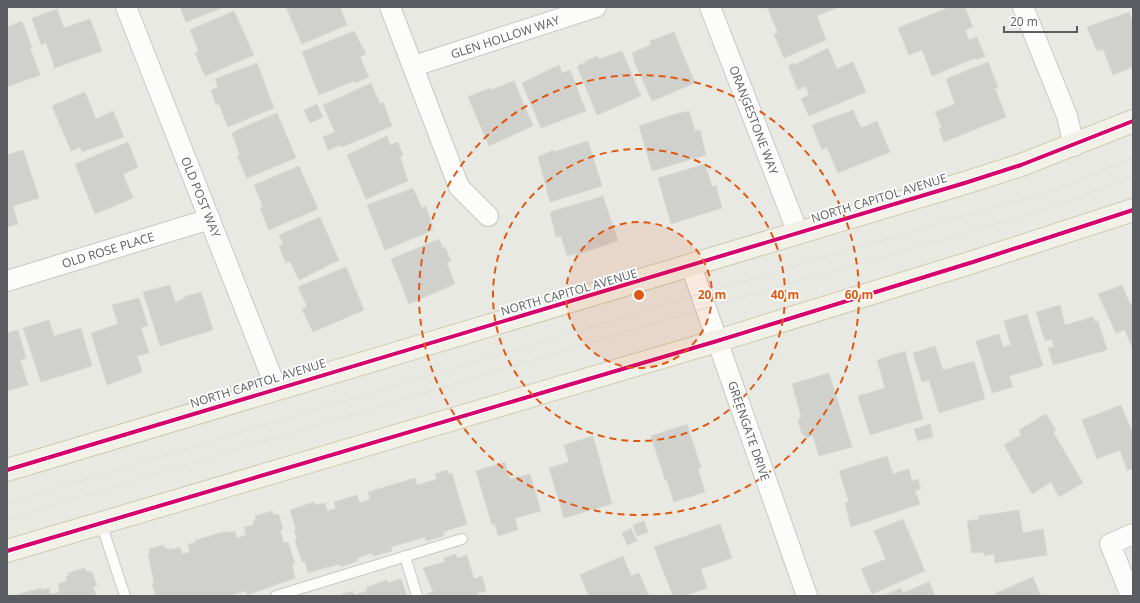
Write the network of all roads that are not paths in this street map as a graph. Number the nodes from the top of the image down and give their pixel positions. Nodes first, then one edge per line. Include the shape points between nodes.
1 (126, 7) edge
2 (390, 7) edge
3 (596, 7) edge
4 (710, 7) edge
5 (1023, 7) edge
6 (414, 66) junction
7 (1133, 121) edge
8 (1074, 146) junction
9 (1133, 210) edge
10 (488, 216) dead end
11 (210, 219) junction
12 (798, 233) junction
13 (691, 266) junction
14 (7, 281) edge
15 (717, 341) junction
16 (276, 388) junction
17 (7, 470) edge
18 (101, 523) junction
19 (1133, 534) edge
20 (462, 540) dead end
21 (7, 551) edge
22 (405, 556) junction
23 (126, 596) edge
24 (276, 596) edge
25 (416, 596) edge
26 (807, 596) edge
27 (1131, 596) edge

1 - 11 street, OLD POST WAY
2 - 6 street
3 - 6 street, GLEN HOLLOW WAY
4 - 12 street, ORANGESTONE WAY
5 - 8 street via 1067,116
6 - 10 street via 459,187
7 - 8 main road, NORTH CAPITOL AVENUE
8 - 12 main road, NORTH CAPITOL AVENUE via 1021,166
9 - 15 main road
11 - 14 street, OLD ROSE PLACE
11 - 16 street, OLD POST WAY
12 - 13 main road, NORTH CAPITOL AVENUE
13 - 15 street, GREENGATE DRIVE
13 - 16 main road, NORTH CAPITOL AVENUE
15 - 18 main road
15 - 26 street, GREENGATE DRIVE
16 - 17 main road, NORTH CAPITOL AVENUE
18 - 21 main road
18 - 23 lane
19 - 27 street via 1110,544
20 - 22 lane
22 - 24 lane
22 - 25 lane

